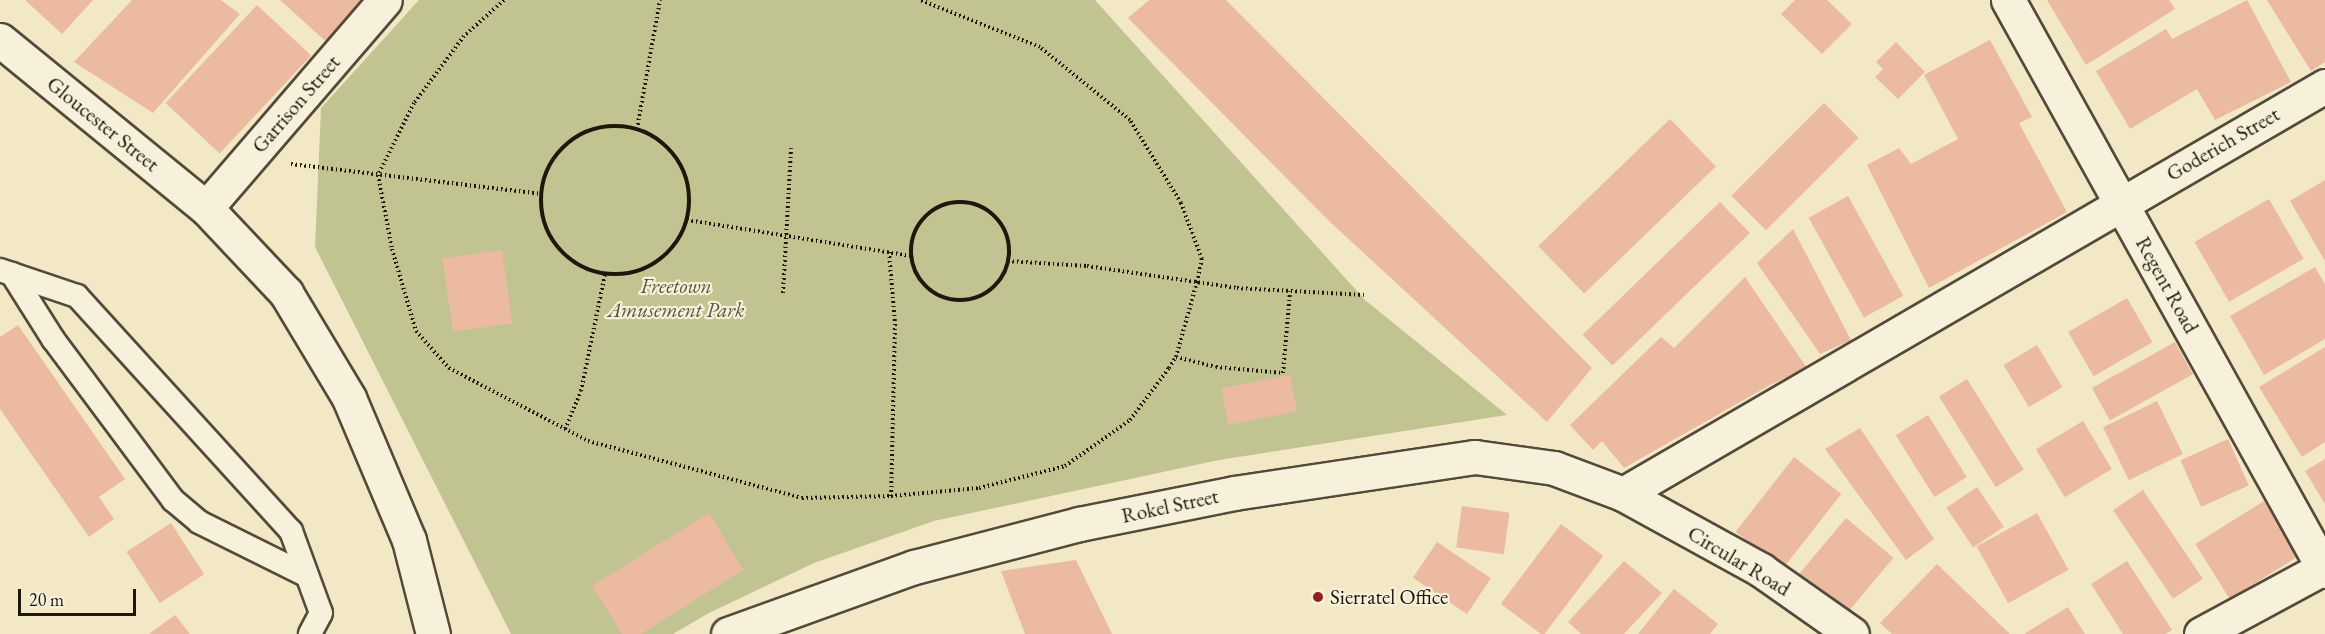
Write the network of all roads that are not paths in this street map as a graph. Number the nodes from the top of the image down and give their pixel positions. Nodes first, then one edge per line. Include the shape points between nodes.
1 (385, 0) edge
2 (2008, 0) edge
3 (0, 40) edge
4 (2325, 86) edge
5 (2121, 202) junction
6 (206, 208) junction
7 (6, 272) edge
8 (1623, 494) junction
9 (2324, 569) edge
10 (306, 574) junction
11 (310, 634) edge
12 (433, 634) edge
13 (728, 634) edge
14 (1852, 634) edge
15 (2200, 634) edge

1 - 6 main road, Garrison Street
2 - 5 main road, Regent Road
3 - 6 main road, Gloucester Street
4 - 5 main road, Goderich Street
5 - 8 main road, Goderich Street
5 - 9 main road, Regent Road
6 - 12 main road, Gloucester Street via 286,293 349,398 409,540
7 - 10 lane via 173,500 199,522
7 - 10 lane via 77,296 291,531
8 - 13 main road, Rokel Street via 1554,468 1475,457 1380,468 1079,524 914,567
8 - 14 main road, Circular Road via 1761,570
9 - 15 main road
10 - 11 lane via 321,614

